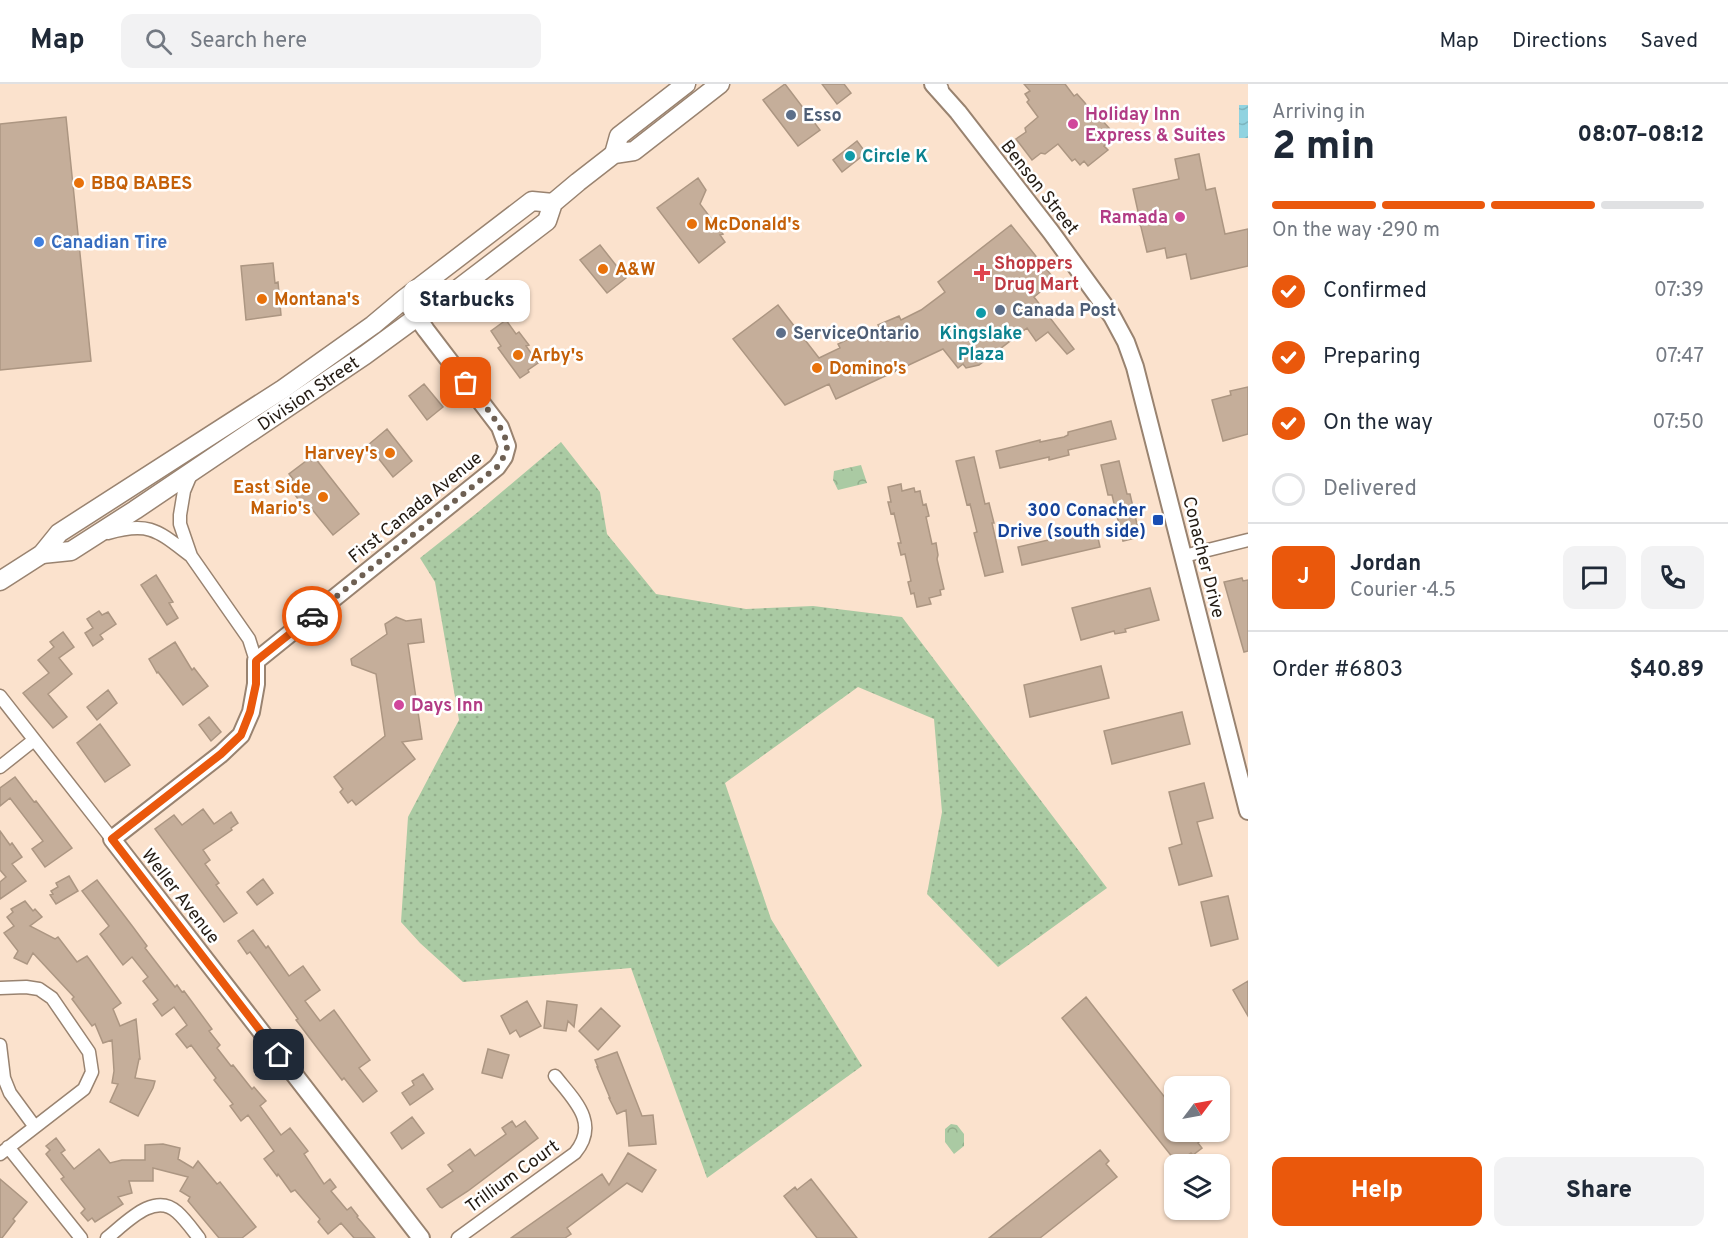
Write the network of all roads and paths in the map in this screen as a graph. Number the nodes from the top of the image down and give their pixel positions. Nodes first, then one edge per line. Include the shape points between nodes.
1 (686, 84) edge
2 (720, 84) edge
3 (936, 86) edge
4 (614, 154) junction
5 (553, 203) junction
6 (404, 299) junction
7 (417, 316) junction
8 (1112, 316) joint
9 (193, 471) junction
10 (89, 538) junction
11 (1248, 540) edge
12 (42, 554) junction
13 (191, 556) junction
14 (1184, 556) junction
15 (0, 581) edge
16 (256, 661) junction
17 (0, 696) edge
18 (34, 740) junction
19 (0, 767) edge
20 (1248, 811) edge
21 (112, 839) junction
22 (0, 988) edge
23 (0, 1045) edge
24 (555, 1076) dead end
25 (35, 1127) junction
26 (4, 1150) edge
27 (81, 1238) edge
28 (107, 1238) edge
29 (199, 1238) edge
30 (421, 1238) edge
31 (458, 1238) edge

1 - 4 main road, Division Street via 619,136
2 - 4 main road, Division Street via 634,152
3 - 8 street, Benson Street
4 - 5 main road, Division Street
5 - 6 main road, Division Street via 532,201
5 - 7 main road, Division Street via 547,221
6 - 7 street, First Canada Avenue
6 - 12 main road, Division Street via 283,389 59,533
7 - 9 main road, Division Street
7 - 16 street, First Canada Avenue via 501,427 507,446 504,457 497,467
8 - 14 street, Conacher Drive via 1135,367
9 - 10 main road, Division Street
9 - 13 street via 180,515
10 - 12 main road, Division Street via 71,550
10 - 13 street via 123,528 147,528
11 - 14 street
12 - 15 main road, Division Street
13 - 16 street via 249,639
14 - 20 street, Conacher Drive
16 - 21 street via 256,684 241,735
17 - 18 street
18 - 19 street
18 - 21 street
21 - 30 street, Weller Avenue
22 - 25 street via 39,989 52,998 88,1052 93,1072 84,1089
23 - 25 street via 10,1093
24 - 31 street, Trillium Court via 585,1121 582,1144
25 - 26 street
26 - 27 street
28 - 29 street via 145,1209 163,1205 179,1213

